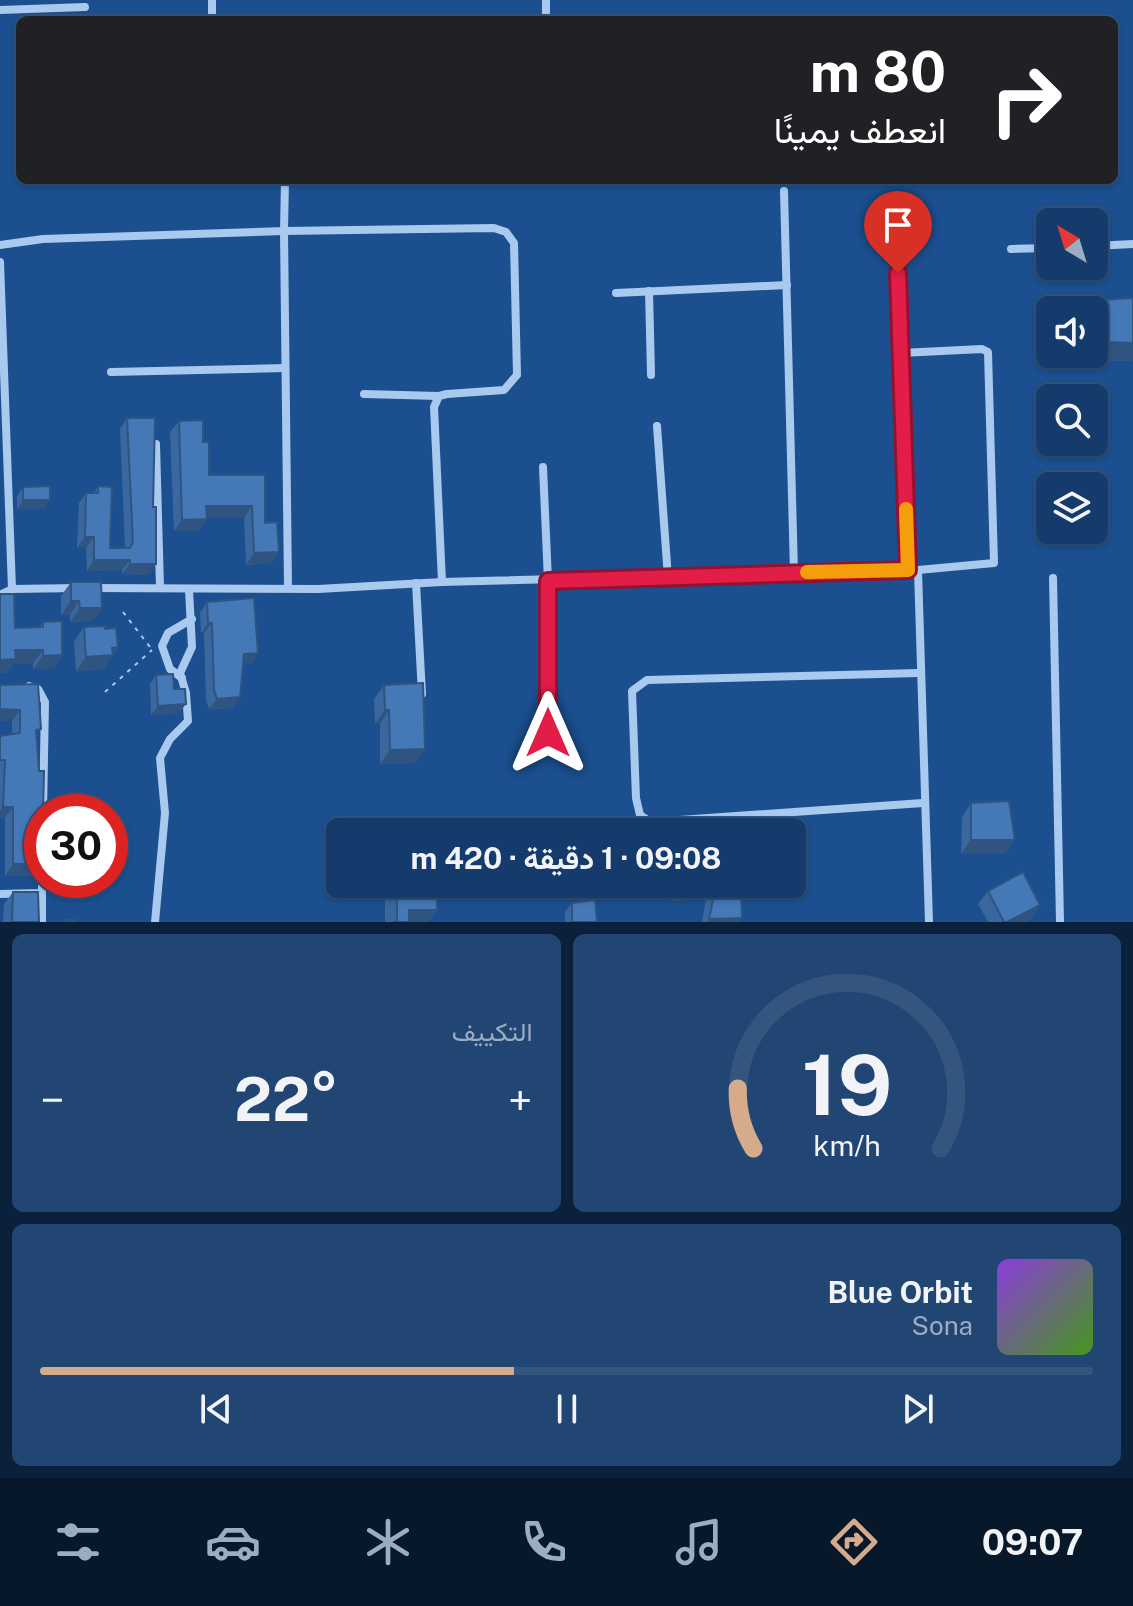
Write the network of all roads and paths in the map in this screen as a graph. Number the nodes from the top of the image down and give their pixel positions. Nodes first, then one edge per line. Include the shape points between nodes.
1 (85, 7) dead end
2 (0, 10) edge
3 (285, 184) edge
4 (784, 191) dead end
5 (896, 219) dead end
6 (284, 231) junction
7 (1133, 244) edge
8 (0, 245) edge
9 (1108, 245) edge
10 (1036, 248) edge
11 (1011, 249) dead end
12 (0, 262) edge
13 (787, 285) junction
14 (649, 291) junction
15 (616, 293) dead end
16 (901, 353) junction
17 (285, 368) junction
18 (111, 372) dead end
19 (651, 375) dead end
20 (364, 394) dead end
21 (439, 396) junction
22 (657, 426) dead end
23 (156, 444) edge
24 (543, 467) dead end
25 (913, 570) junction
26 (794, 573) junction
27 (668, 578) junction
28 (1053, 578) dead end
29 (548, 581) junction
30 (442, 582) junction
31 (416, 583) junction
32 (160, 587) junction
33 (288, 588) junction
34 (12, 589) junction
35 (189, 590) junction
36 (0, 595) edge
37 (123, 612) dead end
38 (192, 619) junction
39 (158, 648) junction
40 (919, 673) junction
41 (183, 679) junction
42 (19, 686) edge
43 (105, 692) dead end
44 (423, 706) edge
45 (548, 733) dead end
46 (43, 794) edge
47 (923, 803) junction
48 (24, 893) edge
49 (0, 894) edge
50 (42, 898) edge
51 (42, 922) edge
52 (155, 922) edge
53 (929, 922) edge
54 (1060, 922) edge

1 - 2 street
3 - 6 street
4 - 13 street
5 - 16 street
6 - 8 street
6 - 17 street
6 - 21 street via 494,228 510,236 517,375 504,390
7 - 9 street
10 - 11 street
12 - 34 street
13 - 14 street
13 - 26 street
14 - 15 street
14 - 19 street
16 - 25 street
16 - 25 street via 988,352 996,561
17 - 18 street
17 - 33 street
20 - 21 street
21 - 30 street via 434,407
22 - 27 street
23 - 32 street
24 - 29 street
25 - 26 street
25 - 40 street
26 - 27 street
27 - 29 street
28 - 54 street
29 - 30 street
29 - 45 street
30 - 31 street
31 - 33 street
31 - 44 street
32 - 34 street
32 - 35 street
33 - 35 street
34 - 36 street
35 - 38 street
37 - 39 path
38 - 39 street via 168,633
38 - 41 street via 192,647 182,665
39 - 41 street
39 - 43 path
40 - 47 street
40 - 47 street via 647,680 632,691 636,798 640,815 651,822
41 - 52 street via 188,721 160,758 165,813
42 - 46 street via 38,689 45,702
47 - 53 street
48 - 49 street
50 - 51 street

